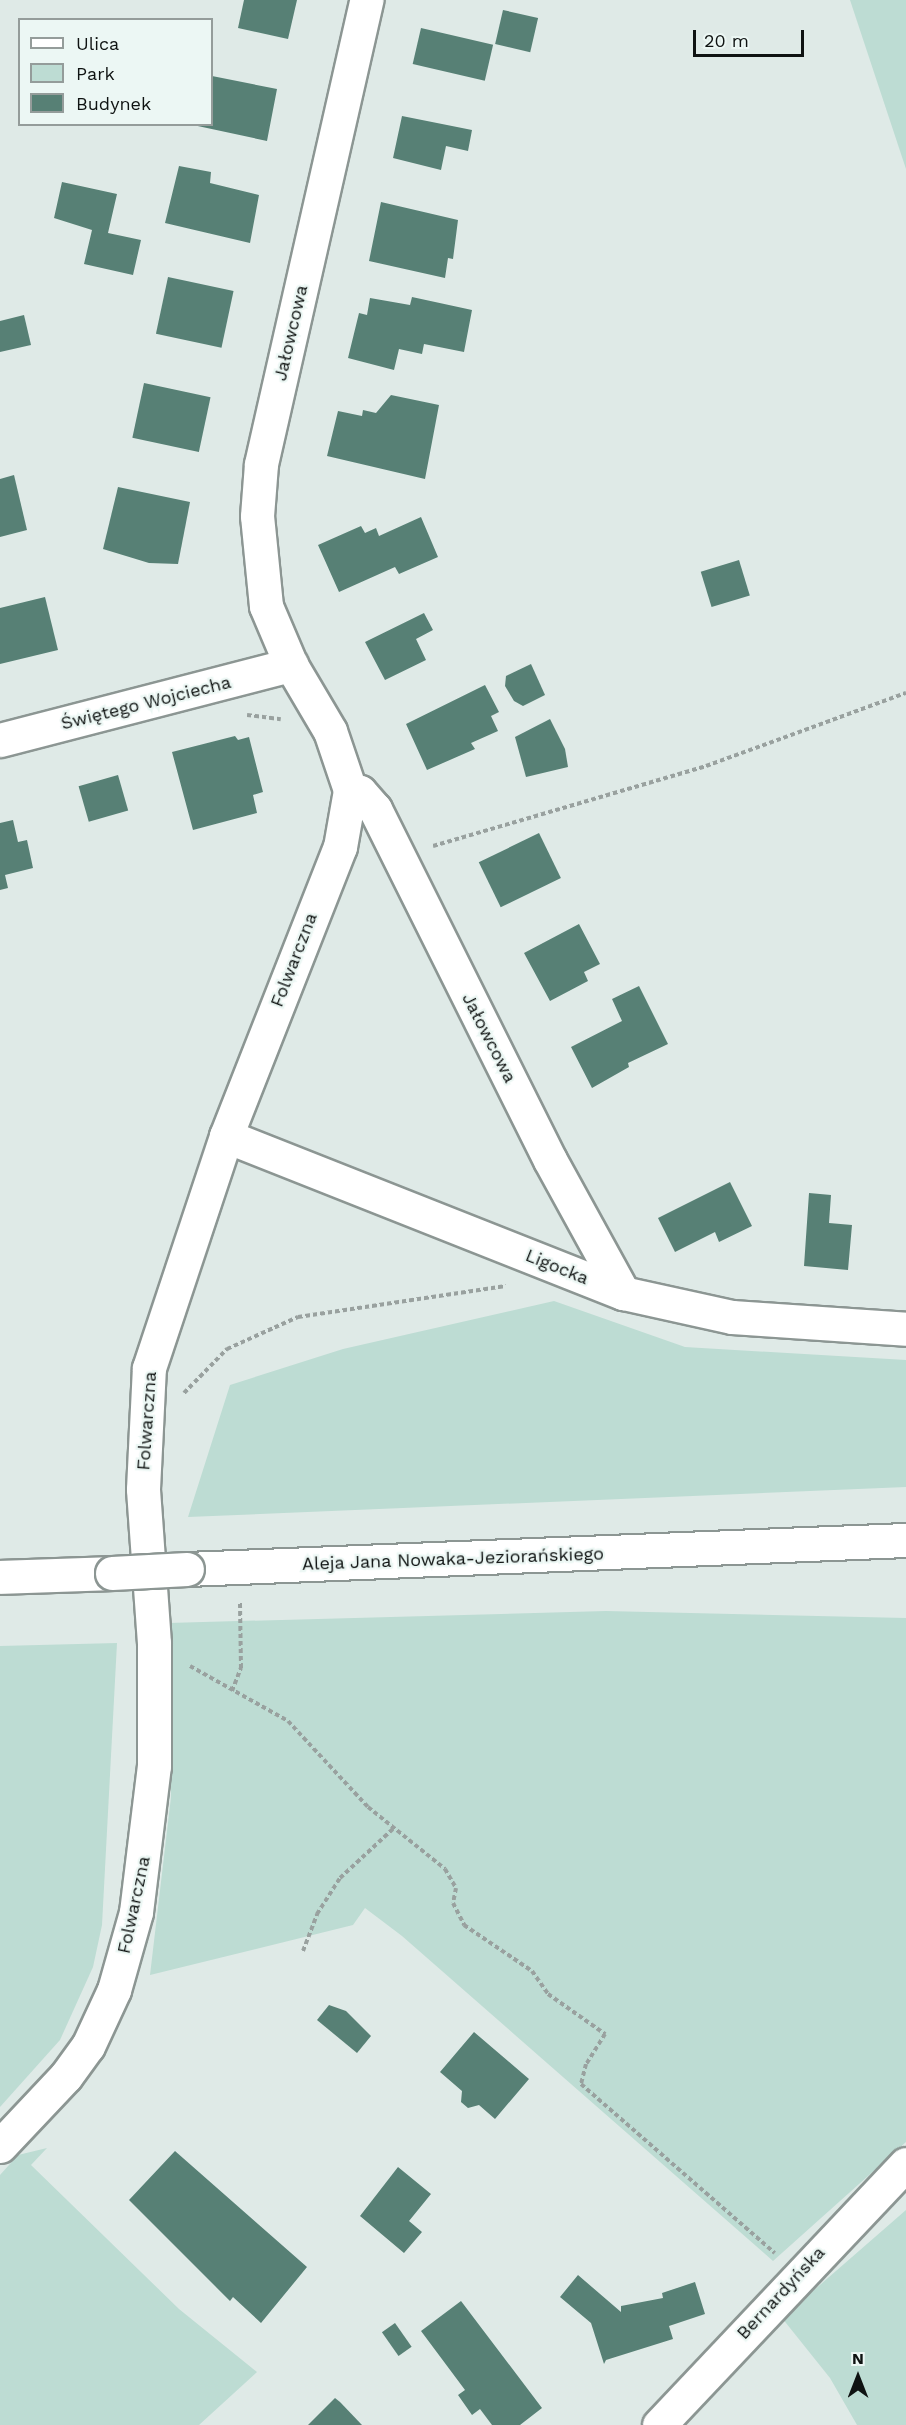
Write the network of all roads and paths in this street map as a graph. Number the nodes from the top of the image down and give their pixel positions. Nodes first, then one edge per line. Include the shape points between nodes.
1 (366, 0) edge
2 (291, 665) junction
3 (906, 693) edge
4 (242, 715) dead end
5 (288, 720) dead end
6 (0, 740) edge
7 (350, 790) junction
8 (421, 849) dead end
9 (226, 1136) junction
10 (510, 1285) dead end
11 (623, 1293) junction
12 (906, 1329) edge
13 (144, 1435) junction
14 (906, 1540) edge
15 (0, 1577) edge
16 (240, 1602) dead end
17 (154, 1643) junction
18 (232, 1690) junction
19 (393, 1829) junction
20 (303, 1951) dead end
21 (0, 2146) edge
22 (906, 2164) edge
23 (797, 2275) junction
24 (658, 2425) edge

1 - 2 street, Jałowcowa via 261,464 257,516 266,606
2 - 6 street, Świętego Wojciecha
2 - 7 street, Folwarczna via 330,731
3 - 8 path via 706,766
4 - 5 path
7 - 9 street, Folwarczna via 340,847
7 - 11 street, Jałowcowa via 360,792 375,809 550,1160
9 - 11 street, Ligocka
9 - 13 street, Folwarczna via 149,1368
10 - 13 path via 298,1317 228,1349
11 - 12 street, Ligocka via 732,1317
13 - 17 street, Folwarczna
14 - 15 street, Aleja Jana Nowaka-Jeziorańskiego, bridge
16 - 18 path via 241,1668
17 - 18 path
17 - 21 street, Folwarczna via 154,1766 145,1857 136,1912 114,1990 88,2046 66,2076
18 - 19 path via 288,1721
19 - 20 path via 340,1878 316,1914
19 - 23 path via 445,1869 456,1888 453,1903 464,1925 532,1971 548,1994 605,2034 586,2064 580,2084
22 - 23 street, Bernardyńska
23 - 24 street, Bernardyńska

